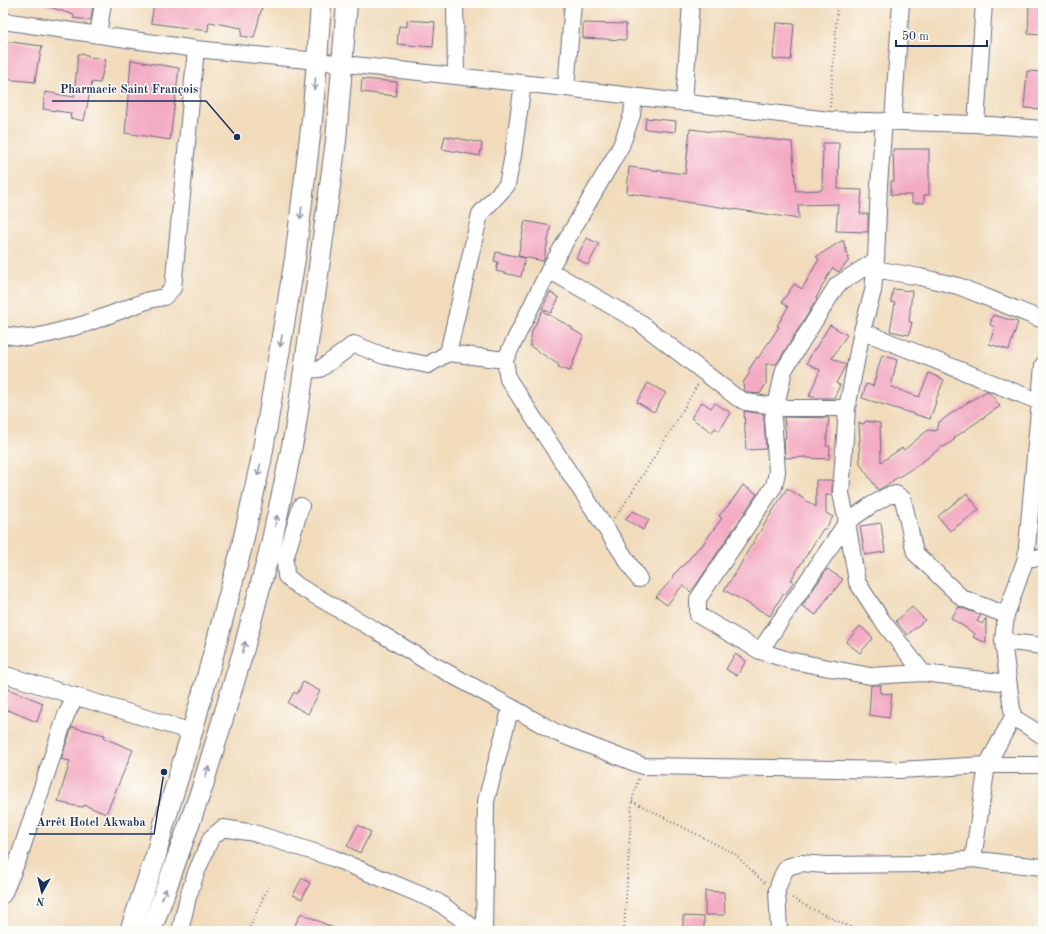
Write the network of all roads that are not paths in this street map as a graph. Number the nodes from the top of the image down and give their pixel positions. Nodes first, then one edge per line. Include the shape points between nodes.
1 (103, 3) edge
2 (321, 3) edge
3 (347, 3) edge
4 (455, 3) edge
5 (573, 3) edge
6 (691, 3) edge
7 (901, 3) edge
8 (984, 3) edge
9 (3, 21) edge
10 (98, 35) junction
11 (196, 50) junction
12 (317, 61) junction
13 (342, 64) junction
14 (456, 76) junction
15 (523, 83) junction
16 (566, 88) junction
17 (634, 96) junction
18 (684, 103) junction
19 (889, 121) junction
20 (976, 124) junction
21 (1043, 129) edge
22 (876, 264) junction
23 (549, 270) junction
24 (1043, 320) edge
25 (862, 331) junction
26 (3, 335) edge
27 (448, 353) junction
28 (505, 360) junction
29 (1043, 365) edge
30 (305, 370) junction
31 (1040, 402) junction
32 (776, 406) junction
33 (847, 408) junction
34 (301, 506) dead end
35 (847, 522) junction
36 (1026, 558) junction
37 (1043, 558) edge
38 (639, 579) dead end
39 (1006, 615) junction
40 (1003, 641) junction
41 (1043, 646) edge
42 (760, 651) junction
43 (923, 672) junction
44 (3, 674) edge
45 (1008, 683) junction
46 (76, 696) junction
47 (511, 707) junction
48 (1013, 717) junction
49 (192, 732) junction
50 (1043, 736) edge
51 (987, 765) junction
52 (1043, 765) edge
53 (972, 859) junction
54 (1043, 867) edge
55 (3, 896) edge
56 (130, 931) edge
57 (151, 931) edge
58 (180, 931) edge
59 (478, 931) edge
60 (484, 931) edge
61 (779, 931) edge

1 - 10 street
2 - 12 main road
3 - 13 main road
4 - 14 street
5 - 16 street
6 - 18 street
7 - 19 street
8 - 20 street
9 - 10 street
10 - 11 street
11 - 12 street
11 - 26 street via 173,288 164,297 50,334 29,338
12 - 13 street
12 -> 49 main road via 295,259 261,461 241,550
13 - 14 street
13 - 30 main road via 336,141
14 - 15 street
15 - 16 street
15 - 27 street via 507,185 480,214
16 - 17 street
17 - 18 street
17 - 23 street via 632,115 621,146
18 - 19 street via 829,120
19 - 20 street
19 - 22 street via 879,185
20 - 21 street
22 - 24 street via 958,286
22 - 25 street via 873,291
22 - 32 street via 837,285 784,370
23 - 28 street
23 - 32 street via 639,322 736,397 746,402
25 - 31 street
25 - 33 street
27 - 28 street
27 - 30 street via 428,365 384,356 354,344 320,369
28 - 38 street via 508,379
29 - 31 street
57 -> 30 main road via 202,788 243,652 270,550
31 - 36 street
32 - 33 street
32 - 42 street via 773,418 777,472 774,486 698,599 698,615
33 - 35 street via 841,494
34 - 47 street via 285,560 286,576 298,586 426,661
35 - 39 street via 887,496 896,494 903,499 915,553 962,598
35 - 42 street
35 - 43 street via 858,582 881,619
36 - 37 street
36 - 39 street
39 - 40 street
40 - 41 street
40 - 45 street
42 - 43 street via 788,660 870,676
43 - 45 street
44 - 46 street
45 - 48 street
46 - 49 street
46 - 55 street via 66,715
47 - 51 street via 557,733 643,766 899,770
47 - 60 street via 486,801
48 - 50 street
48 - 51 street
49 - 56 main road via 156,855
51 - 52 street
51 - 53 street
53 - 54 street
53 - 61 street via 924,864 801,863 787,867 778,890
58 - 59 street via 188,897 202,859 211,838 223,828 254,833 333,858 438,902

